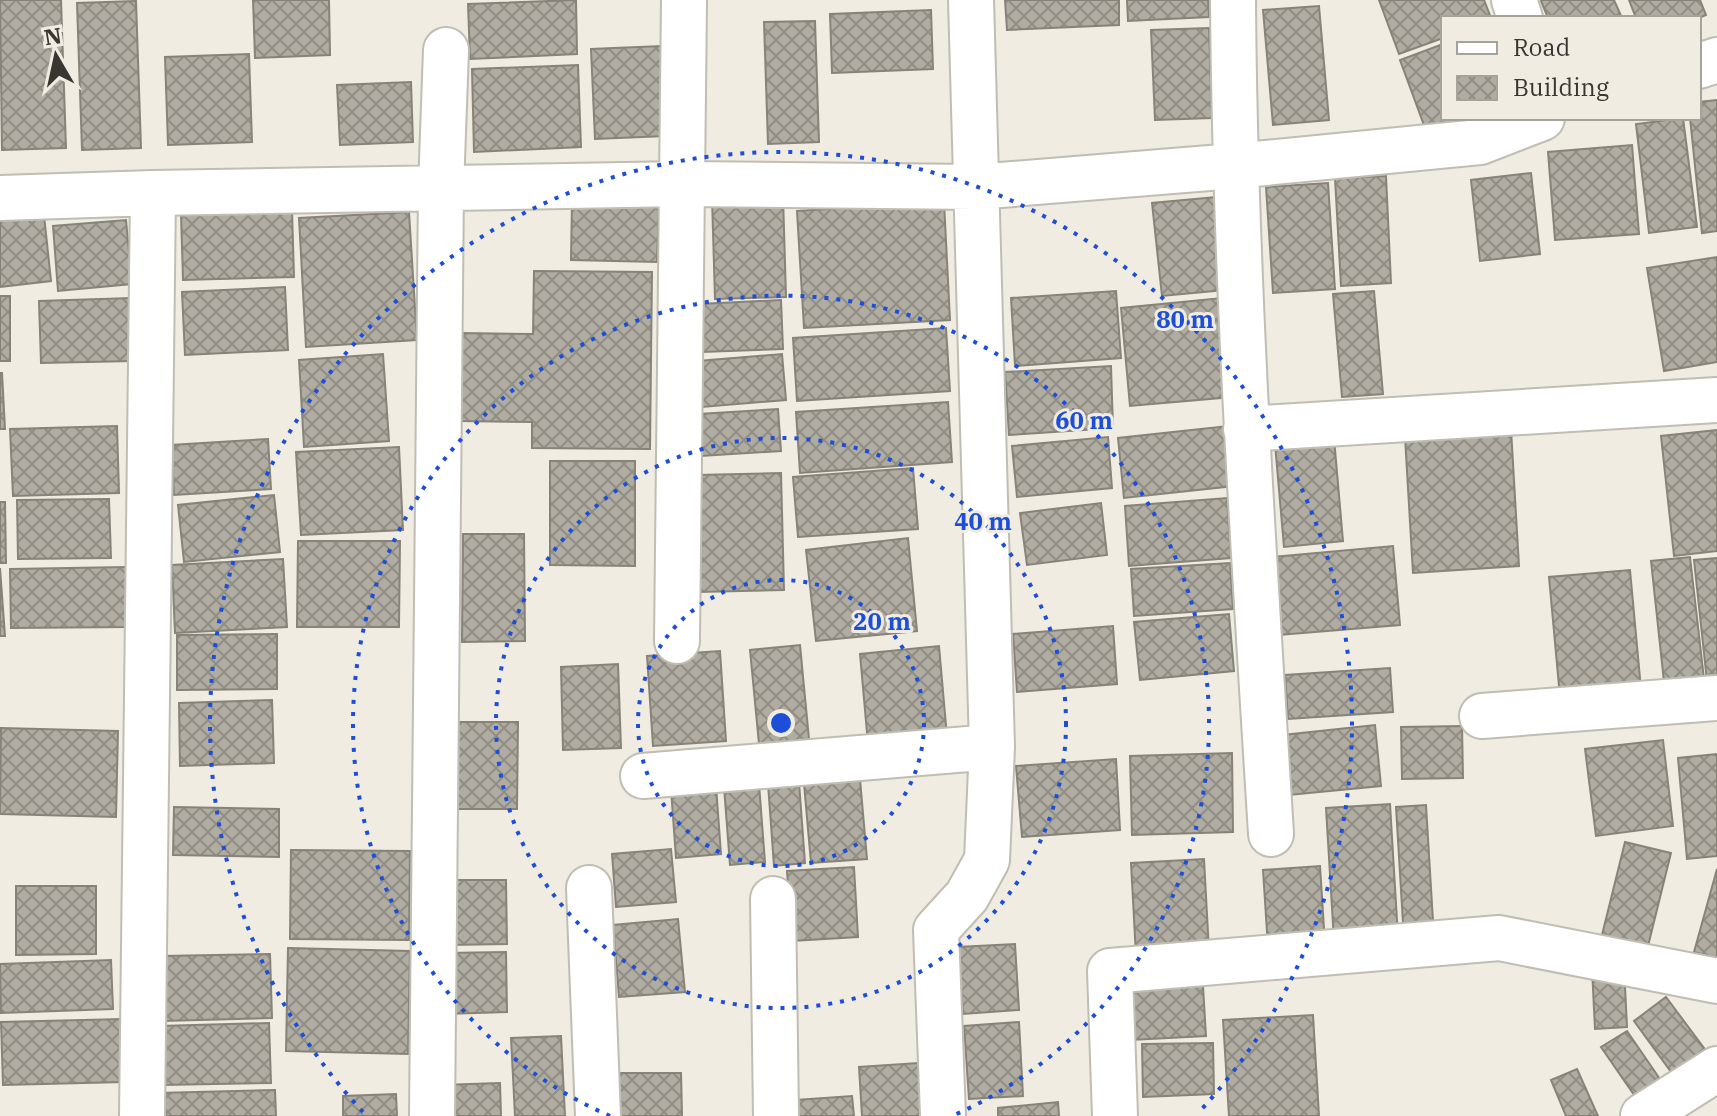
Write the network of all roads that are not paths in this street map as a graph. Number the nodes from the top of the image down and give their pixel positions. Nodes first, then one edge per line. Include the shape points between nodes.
1 (684, 0) edge
2 (971, 0) edge
3 (1233, 0) edge
4 (446, 50) dead end
5 (1537, 120) edge
6 (1234, 166) junction
7 (683, 184) junction
8 (976, 187) junction
9 (441, 188) junction
10 (153, 193) junction
11 (0, 198) edge
12 (1717, 400) edge
13 (1246, 429) junction
14 (677, 641) dead end
15 (1717, 698) edge
16 (1482, 716) dead end
17 (992, 747) junction
18 (643, 776) dead end
19 (1271, 834) dead end
20 (589, 888) dead end
21 (773, 899) dead end
22 (1717, 981) edge
23 (1717, 1069) edge
24 (142, 1116) edge
25 (432, 1116) edge
26 (598, 1116) edge
27 (776, 1116) edge
28 (943, 1116) edge
29 (1115, 1116) edge
30 (1643, 1116) edge

1 - 7 street
2 - 8 street
3 - 6 street
4 - 9 street
5 - 6 street via 1480,142
6 - 8 street
6 - 13 street
7 - 8 street
7 - 9 street
7 - 14 street
8 - 17 street
9 - 10 street
9 - 25 street
10 - 11 street
10 - 24 street
12 - 13 street
13 - 19 street
15 - 16 street
17 - 18 street
17 - 28 street via 987,860 967,896 936,930
20 - 26 street
21 - 27 street
22 - 29 street via 1499,938 1110,971
23 - 30 street

